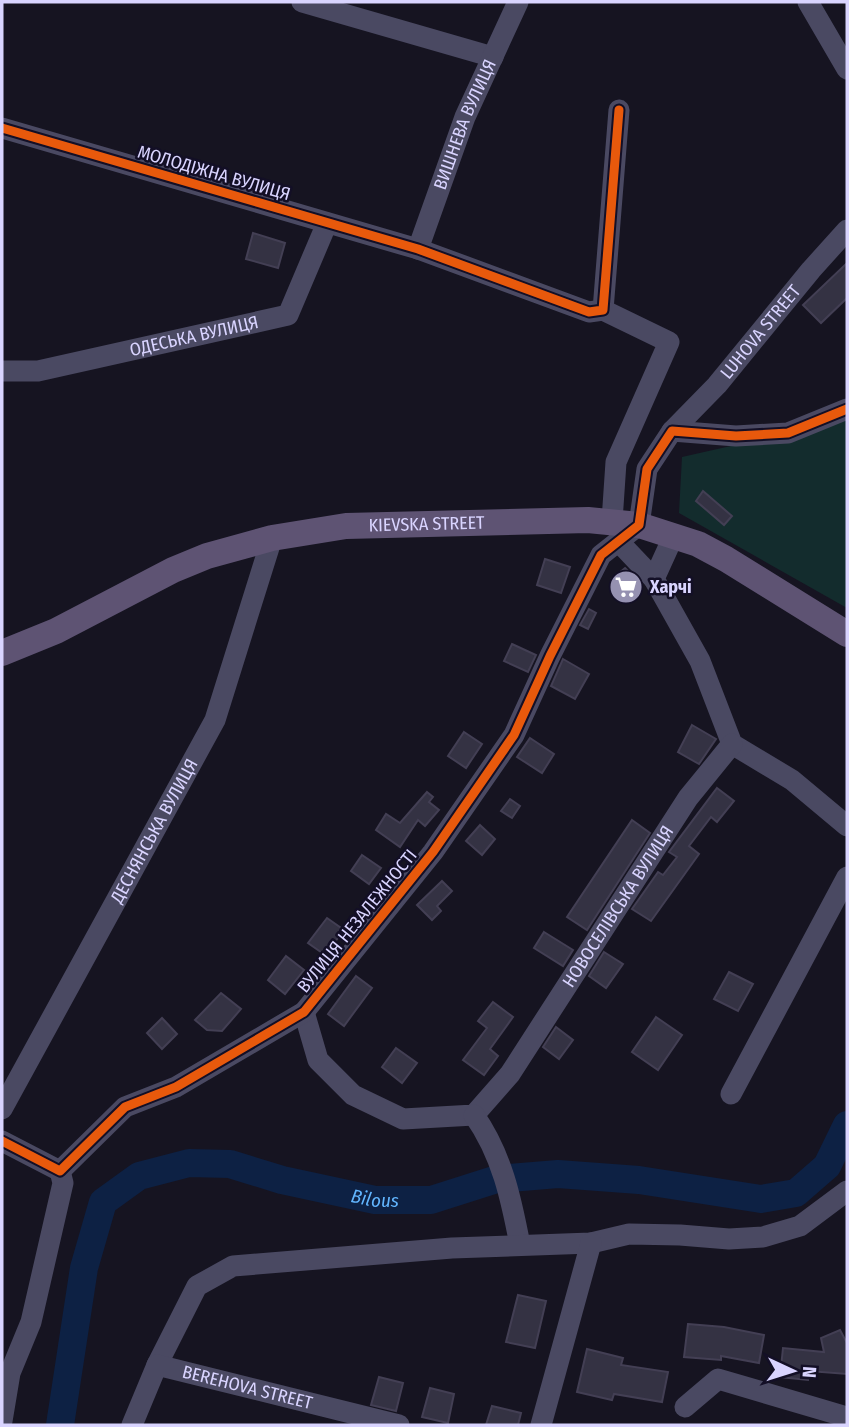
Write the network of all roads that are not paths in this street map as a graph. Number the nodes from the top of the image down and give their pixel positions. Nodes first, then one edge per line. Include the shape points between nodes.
1 (302, 2) edge
2 (518, 2) edge
3 (808, 2) edge
4 (493, 57) junction
5 (847, 69) edge
6 (619, 110) dead end
7 (2, 128) edge
8 (327, 223) junction
9 (847, 230) edge
10 (418, 249) junction
11 (603, 310) junction
12 (2, 371) edge
13 (847, 409) edge
14 (672, 431) junction
15 (639, 525) junction
16 (615, 531) junction
17 (674, 535) junction
18 (272, 538) junction
19 (654, 579) junction
20 (847, 634) edge
21 (2, 653) edge
22 (732, 744) junction
23 (847, 826) edge
24 (847, 877) edge
25 (304, 1012) junction
26 (731, 1094) dead end
27 (2, 1109) edge
28 (474, 1115) junction
29 (2, 1141) edge
30 (60, 1171) junction
31 (847, 1191) edge
32 (591, 1243) junction
33 (520, 1245) junction
34 (157, 1365) junction
35 (685, 1406) dead end
36 (847, 1417) edge
37 (2, 1421) edge
38 (132, 1425) edge
39 (399, 1425) edge
40 (541, 1425) edge

1 - 4 street
2 - 4 street, ВИШНЕВА ВУЛИЦЯ
3 - 5 street
4 - 10 street, ВИШНЕВА ВУЛИЦЯ via 465,117
6 - 11 street
7 - 8 street, МОЛОДІЖНА ВУЛИЦЯ
8 - 10 street, МОЛОДІЖНА ВУЛИЦЯ
8 - 12 street, ОДЕСЬКА ВУЛИЦЯ via 288,315 38,371
9 - 14 street, LUHOVA STREET via 717,385
10 - 11 street, МОЛОДІЖНА ВУЛИЦЯ via 589,312
11 - 16 street, МОЛОДІЖНА ВУЛИЦЯ via 669,342 616,462
13 - 14 street via 788,433 736,436
14 - 15 street, LUHOVA STREET via 647,469
15 - 16 main road, KIEVSKA STREET
15 - 17 main road, KIEVSKA STREET
16 - 18 main road, KIEVSKA STREET via 346,526
16 - 19 street
16 - 25 street, ВУЛИЦЯ НЕЗАЛЕЖНОСТІ via 514,735 433,852
17 - 19 street
17 - 20 main road, KIEVSKA STREET via 726,559
18 - 21 main road, KIEVSKA STREET via 173,570 56,631
18 - 27 street, ДЕСНЯНСЬКА ВУЛИЦЯ via 215,720
19 - 22 street via 700,662
22 - 23 street via 792,780
22 - 28 street, НОВОСЕЛІВСЬКА ВУЛИЦЯ via 688,799 510,1074
24 - 26 street
25 - 28 street via 318,1060 353,1096 403,1119
25 - 30 street, ВУЛИЦЯ НЕЗАЛЕЖНОСТІ via 176,1087 125,1107
28 - 33 street via 501,1165
29 - 30 street
30 - 37 street via 63,1183 31,1322 10,1373
31 - 32 street via 800,1226 763,1237 629,1234
32 - 33 street
32 - 40 street
33 - 34 street via 233,1266 197,1286
34 - 38 street, BEREHOVA STREET
34 - 39 street, BEREHOVA STREET
35 - 36 street via 718,1379

